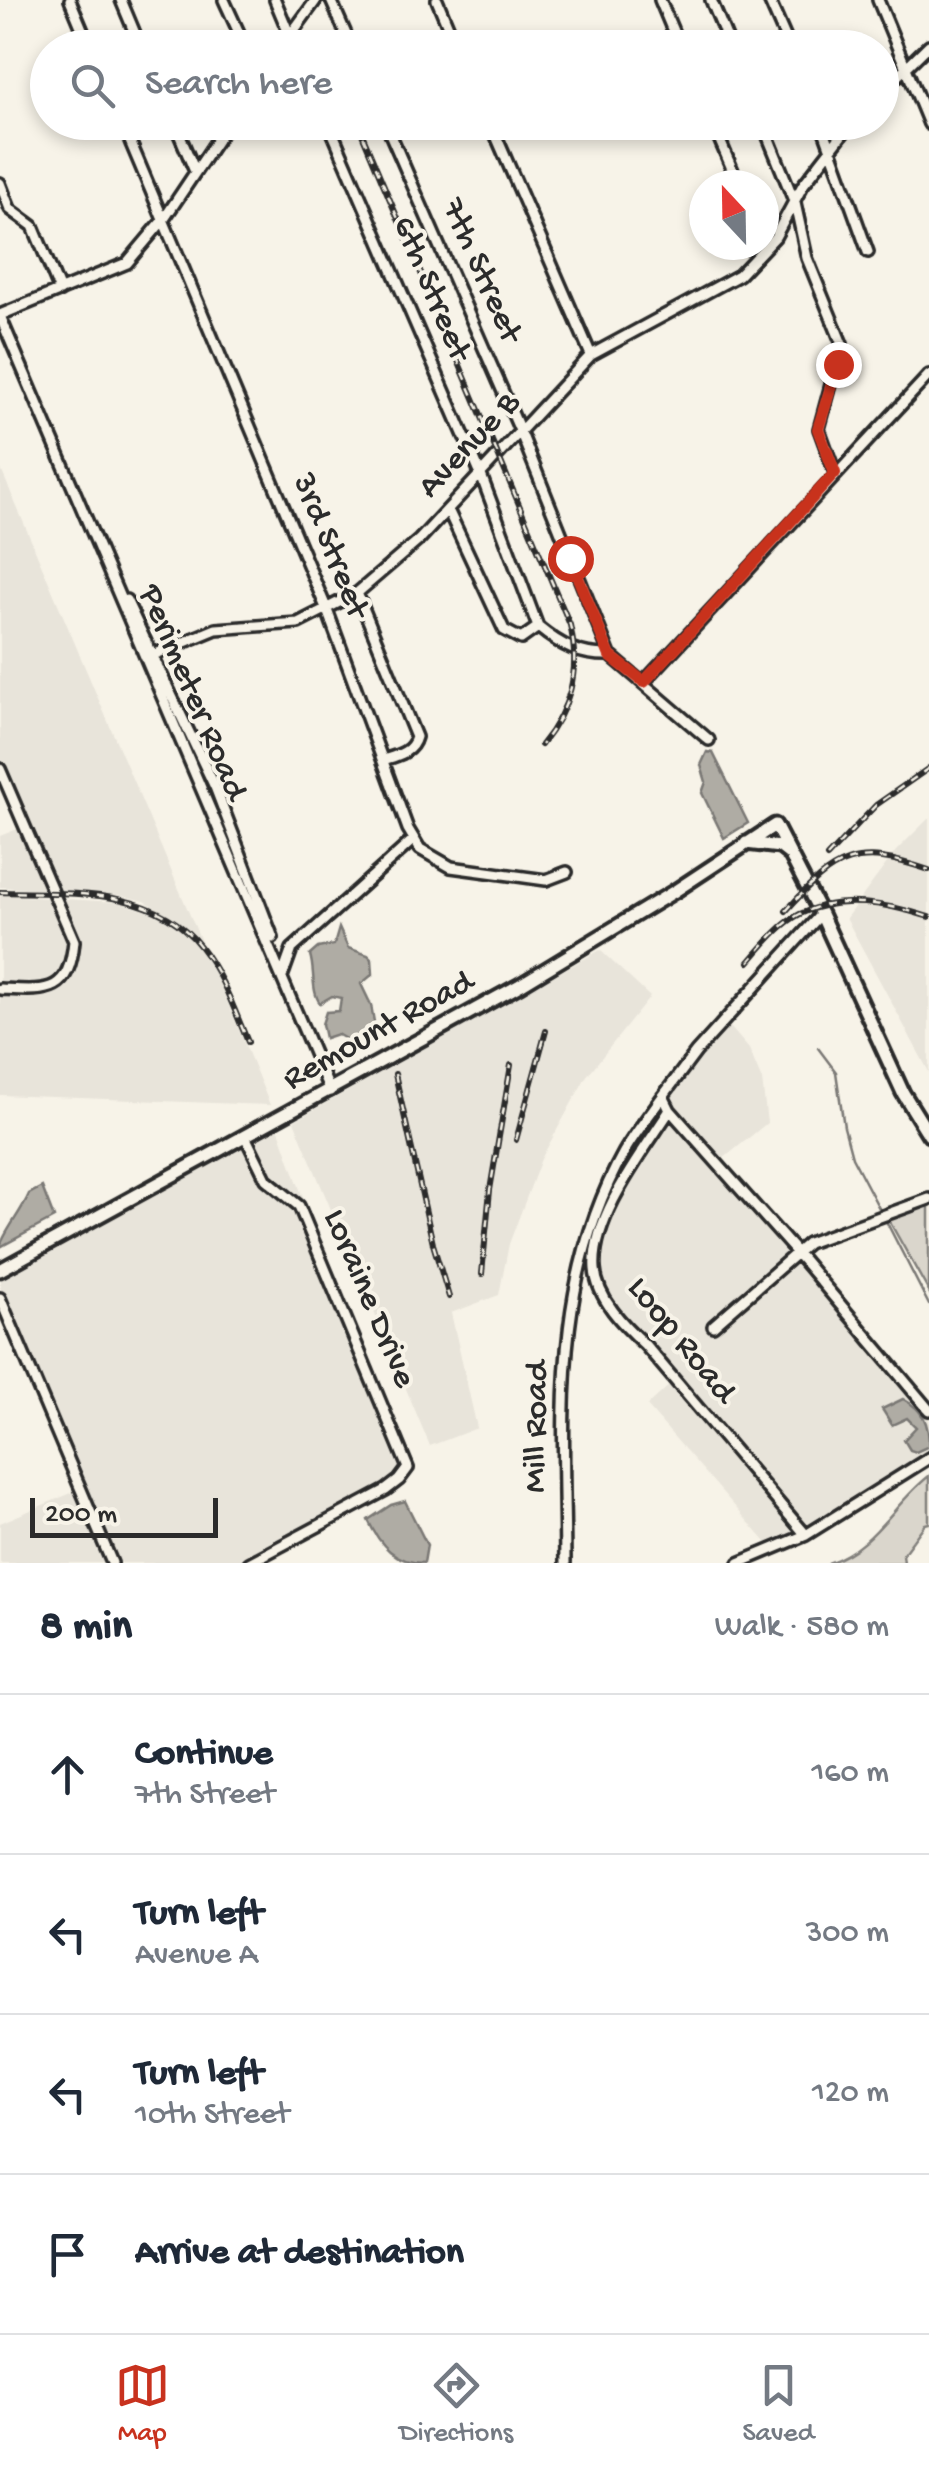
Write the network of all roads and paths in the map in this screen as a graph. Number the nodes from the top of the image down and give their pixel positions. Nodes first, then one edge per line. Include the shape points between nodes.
1 (70, 0) edge
2 (120, 0) edge
3 (224, 0) edge
4 (275, 0) edge
5 (316, 0) edge
6 (331, 0) edge
7 (436, 0) edge
8 (660, 0) edge
9 (712, 0) edge
10 (770, 0) edge
11 (878, 0) edge
12 (82, 30) edge
13 (133, 30) edge
14 (238, 30) edge
15 (288, 30) edge
16 (293, 30) edge
17 (344, 30) edge
18 (449, 30) edge
19 (672, 30) edge
20 (724, 30) edge
21 (782, 30) edge
22 (890, 30) edge
23 (929, 44) edge
24 (899, 51) edge
25 (906, 68) junction
26 (899, 75) edge
27 (929, 124) edge
28 (130, 140) edge
29 (182, 140) edge
30 (215, 140) edge
31 (336, 140) edge
32 (393, 140) edge
33 (498, 140) edge
34 (719, 140) edge
35 (769, 140) edge
36 (828, 140) edge
37 (836, 140) edge
38 (831, 146) junction
39 (194, 169) junction
40 (732, 170) edge
41 (0, 183) edge
42 (795, 203) junction
43 (164, 219) junction
44 (779, 226) edge
45 (868, 252) dead end
46 (753, 260) edge
47 (60, 291) junction
48 (0, 316) edge
49 (591, 355) junction
50 (929, 374) edge
51 (521, 433) junction
52 (835, 473) junction
53 (481, 475) junction
54 (448, 510) junction
55 (356, 592) junction
56 (327, 610) junction
57 (538, 626) junction
58 (150, 656) junction
59 (610, 656) junction
60 (644, 682) junction
61 (709, 740) dead end
62 (383, 760) junction
63 (0, 769) edge
64 (231, 826) junction
65 (220, 832) junction
66 (414, 839) junction
67 (746, 842) junction
68 (794, 859) junction
69 (567, 872) dead end
70 (821, 914) junction
71 (281, 970) junction
72 (0, 988) edge
73 (330, 1091) junction
74 (663, 1096) junction
75 (670, 1110) junction
76 (929, 1135) edge
77 (245, 1136) junction
78 (928, 1198) edge
79 (797, 1253) junction
80 (0, 1270) edge
81 (0, 1298) edge
82 (713, 1326) dead end
83 (929, 1410) edge
84 (929, 1458) edge
85 (806, 1535) junction
86 (112, 1563) edge
87 (249, 1563) edge
88 (565, 1563) edge
89 (739, 1563) edge

1 - 12 street
2 - 13 street
3 - 14 street
4 - 15 street
5 - 16 street
6 - 17 street
7 - 18 street
8 - 19 street
9 - 20 street
10 - 21 street
11 - 22 street
23 - 25 street
24 - 25 street
25 - 26 street
25 - 27 street
28 - 43 street, 3rd Street
29 - 39 street
30 - 39 street
31 - 53 street, 6th Street
32 - 51 street, 7th Street
33 - 49 street
34 - 40 street
35 - 42 street
36 - 38 street
37 - 38 street, Avenue B
38 - 42 street, Avenue B
38 - 45 street
39 - 43 street
41 - 47 street via 10,209 33,226
42 - 44 street, Avenue B
42 - 52 street via 807,258 842,344 818,429
43 - 47 street via 127,263
43 - 56 street, 3rd Street
46 - 49 street, Avenue B via 739,276
47 - 48 street
48 - 58 street, Perimeter Road
49 - 51 street, Avenue B
50 - 52 street
51 - 53 street, Avenue B
51 - 59 street, 7th Street
52 - 60 street
53 - 54 street, Avenue B
53 - 57 street, 6th Street
54 - 55 street, Avenue B
54 - 57 street via 504,630 521,638
55 - 56 street, Avenue B
55 - 62 street via 416,737 404,753
56 - 58 street, Avenue B via 298,623 216,629
56 - 62 street, 3rd Street
57 - 59 street via 575,651
58 - 64 street
58 - 65 street, Perimeter Road
59 - 60 street
60 - 61 street
62 - 66 street, 3rd Street
63 - 72 street via 74,941 71,969 59,984
64 - 65 street
64 - 71 street
65 - 71 street, Perimeter Road
66 - 69 street via 420,850 451,867 546,880
66 - 71 street via 292,949
67 - 68 main road via 780,847
67 - 68 main road, Remount Road via 778,823
67 - 73 main road, Remount Road via 520,985
68 - 70 main road
70 - 74 street
70 - 76 main road
71 - 73 street, Perimeter Road
73 - 77 main road, Remount Road
74 - 75 street
74 - 88 street, Mill Road via 625,1151 584,1246 563,1375
75 - 79 street
75 - 85 street, Loop Road via 600,1230 595,1272 623,1325
77 - 80 main road, Remount Road
77 - 87 street, Loraine Drive via 267,1180 299,1206 408,1468 386,1490
78 - 79 street via 835,1231
79 - 82 street
79 - 83 street
81 - 86 street
84 - 85 street
85 - 89 street

